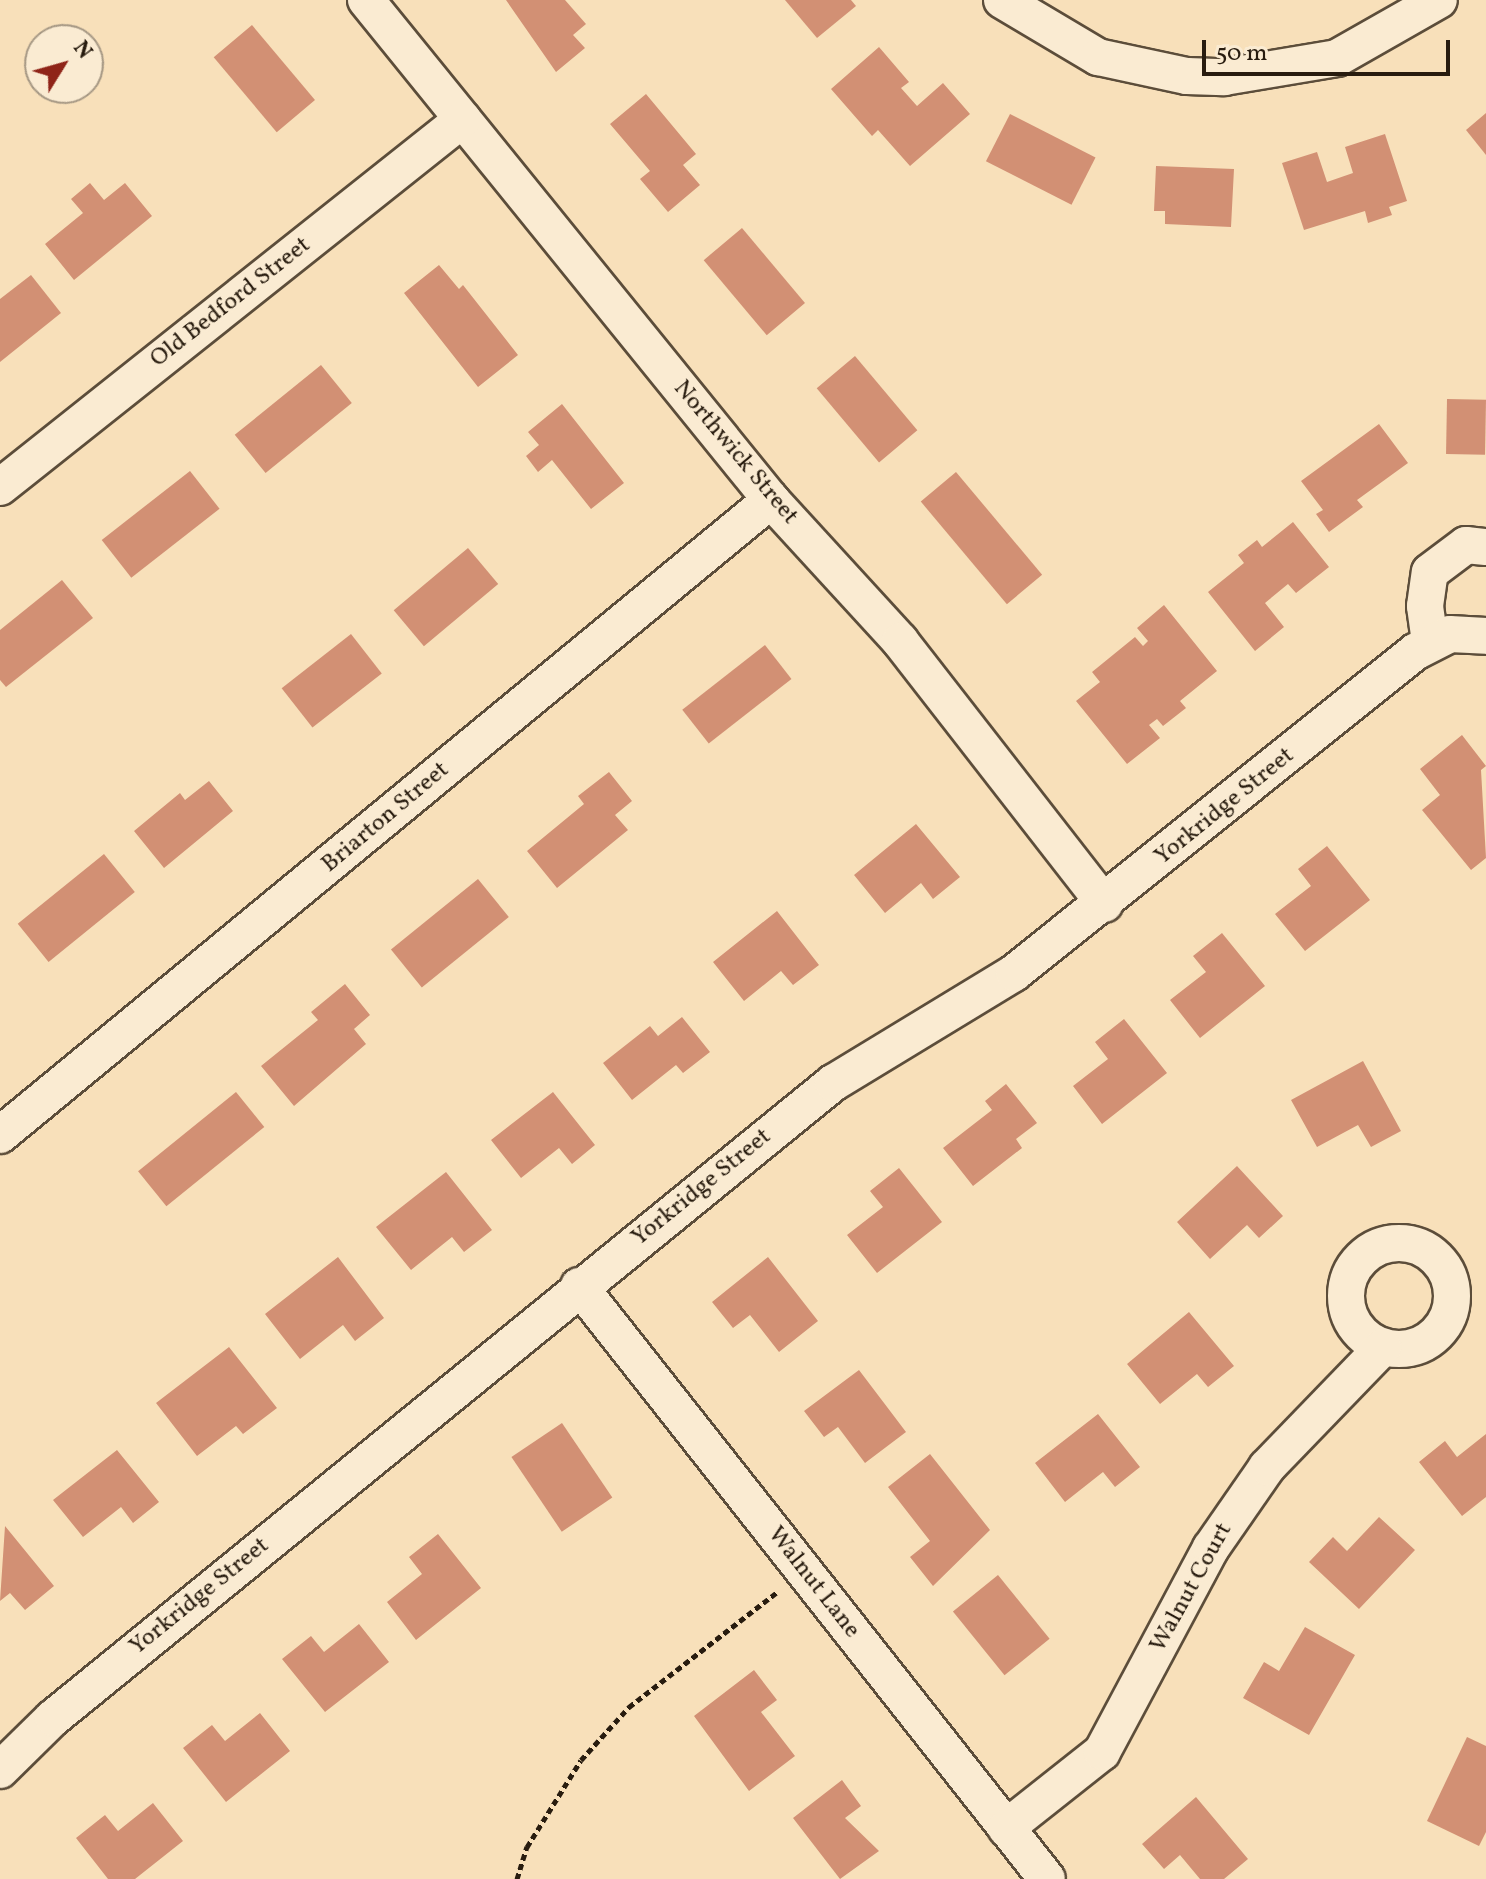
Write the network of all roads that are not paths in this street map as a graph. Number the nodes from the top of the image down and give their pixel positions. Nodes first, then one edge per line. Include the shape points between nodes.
1 (366, 0) edge
2 (1002, 0) edge
3 (1439, 0) edge
4 (463, 119) junction
5 (0, 487) edge
6 (771, 500) junction
7 (1486, 547) edge
8 (1486, 636) edge
9 (1430, 642) junction
10 (1105, 904) junction
11 (0, 1135) edge
12 (579, 1286) junction
13 (1383, 1347) dead end
14 (0, 1770) edge
15 (1006, 1828) junction
16 (1047, 1879) edge

1 - 4 street, Northwick Street
2 - 3 street via 1098,57 1187,76 1224,77 1337,58
4 - 5 street, Old Bedford Street
4 - 6 street, Northwick Street
6 - 10 street, Northwick Street via 900,641
6 - 11 street, Briarton Street
7 - 9 street via 1466,545 1430,572 1425,606
8 - 9 street, Yorkridge Street via 1450,634
9 - 10 street, Yorkridge Street
10 - 12 street, Yorkridge Street via 1003,980 833,1083
12 - 14 street, Yorkridge Street via 53,1718
12 - 15 street, Walnut Lane
13 - 15 street, Walnut Court via 1267,1467 1211,1548 1102,1752
15 - 16 street, Walnut Lane

